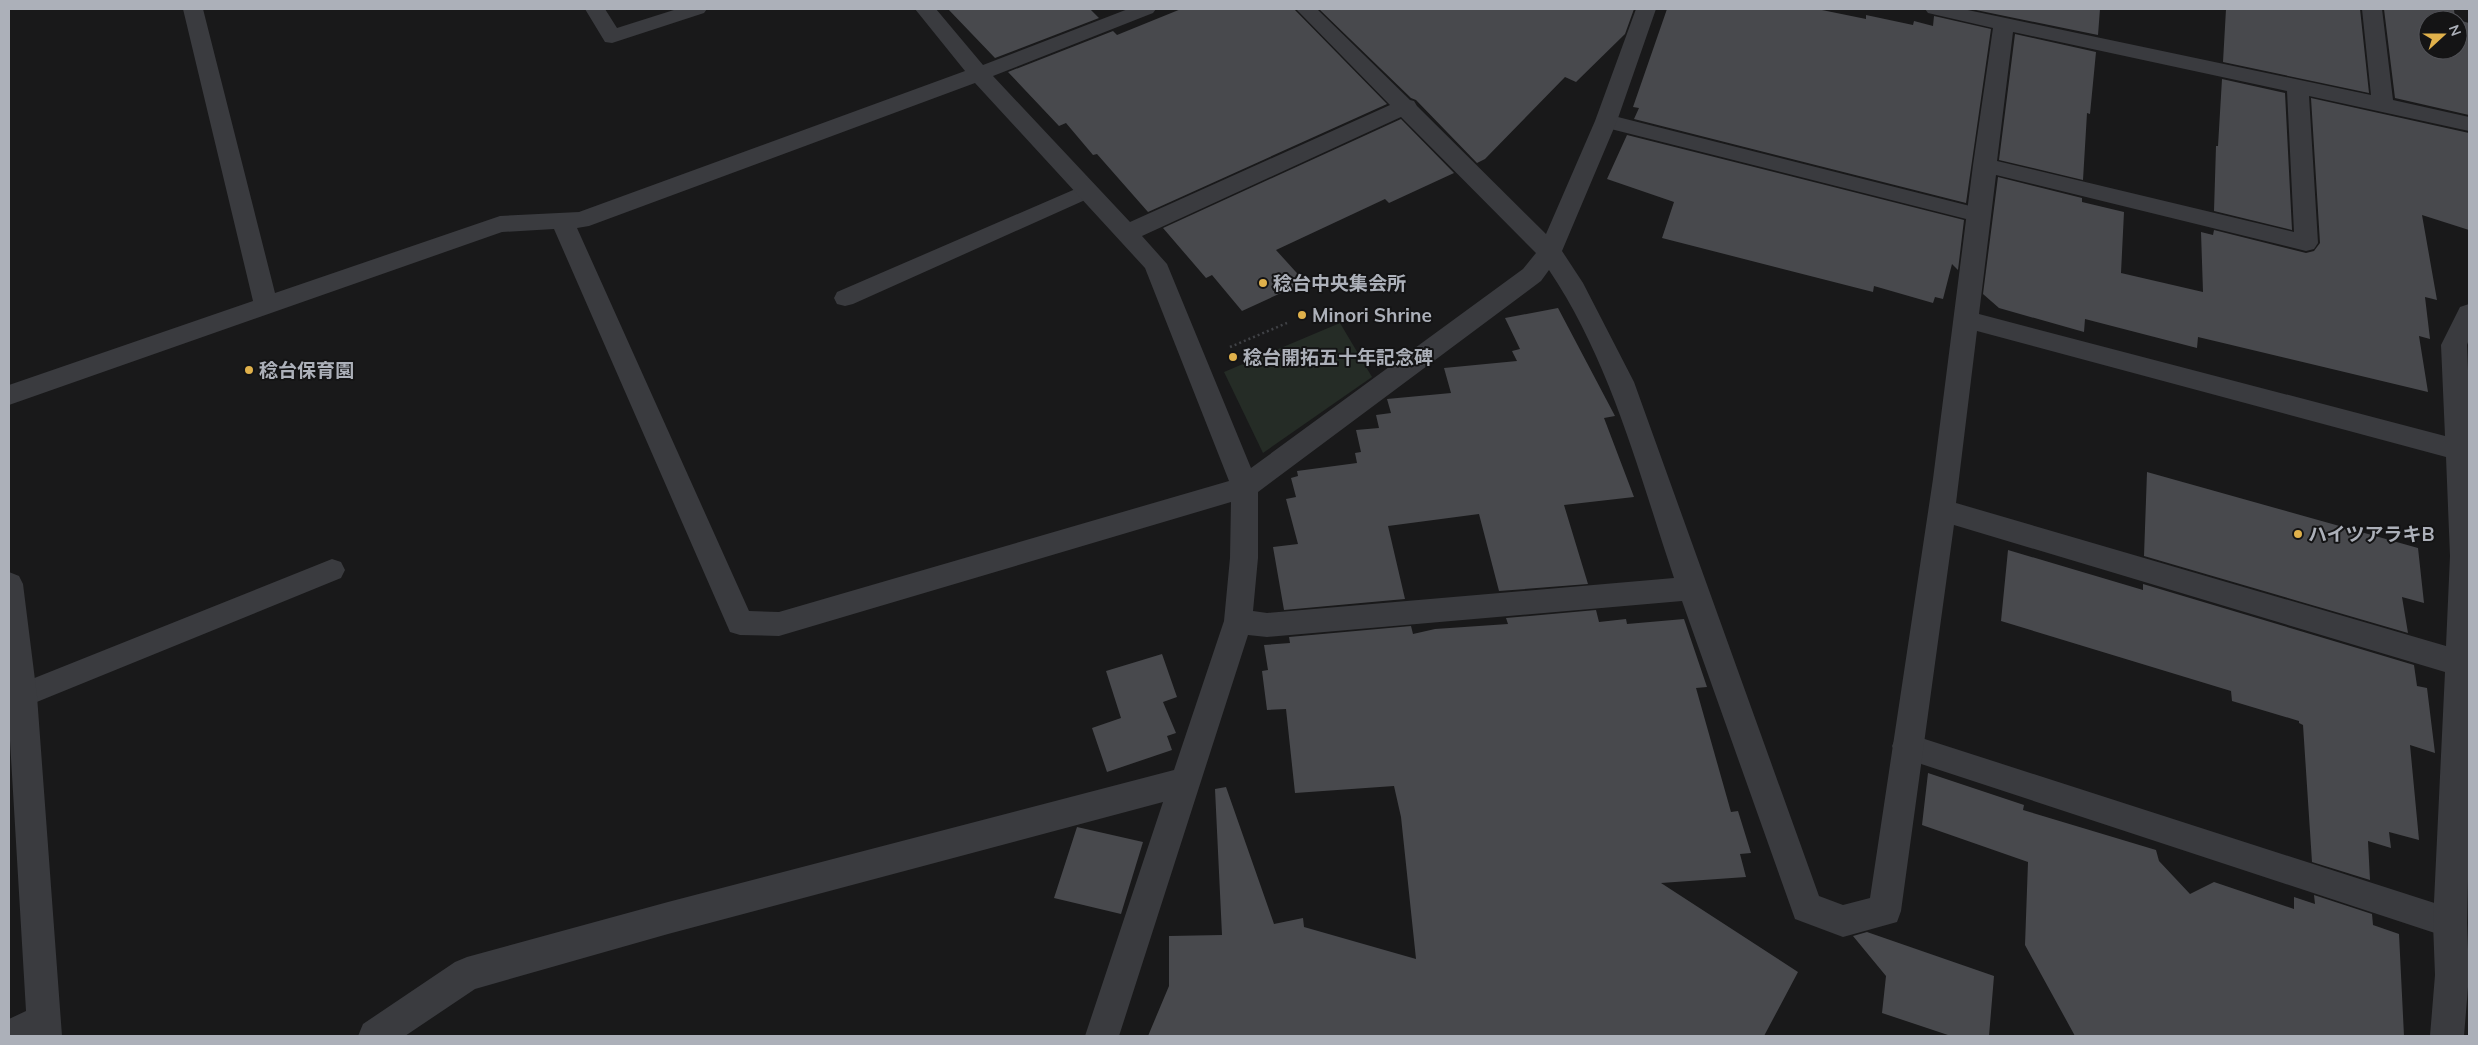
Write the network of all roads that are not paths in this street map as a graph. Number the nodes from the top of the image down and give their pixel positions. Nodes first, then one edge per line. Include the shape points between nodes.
1 (193, 9) edge
2 (595, 9) edge
3 (696, 9) edge
4 (925, 9) edge
5 (1146, 9) edge
6 (1306, 9) edge
7 (1646, 9) edge
8 (1935, 9) edge
9 (2372, 9) edge
10 (2004, 24) junction
11 (979, 74) junction
12 (2298, 87) junction
13 (2383, 105) junction
14 (1406, 106) junction
15 (1606, 121) junction
16 (2469, 124) edge
17 (1984, 165) junction
18 (1087, 191) junction
19 (1978, 215) junction
20 (562, 222) junction
21 (1127, 233) junction
22 (1550, 252) junction
23 (845, 298) dead end
24 (266, 306) junction
25 (2469, 313) edge
26 (1965, 319) junction
27 (9, 395) edge
28 (2458, 450) junction
29 (1245, 488) junction
30 (1941, 510) junction
31 (332, 570) dead end
32 (9, 584) edge
33 (1692, 588) junction
34 (1238, 621) junction
35 (2463, 679) edge
36 (16, 684) edge
37 (1906, 746) junction
38 (1184, 782) junction
39 (2450, 923) junction
40 (44, 1029) edge
41 (12, 1036) edge
42 (375, 1036) edge
43 (1102, 1036) edge
44 (2447, 1036) edge

1 - 24 street
2 - 3 street via 612,37
4 - 11 street
5 - 11 street
6 - 14 street
7 - 15 street
8 - 10 street
9 - 13 street
10 - 12 street
10 - 17 street
11 - 18 street
11 - 20 street via 581,220
12 - 13 street
12 - 17 street via 2306,243
13 - 16 street
14 - 21 street
14 - 22 street
15 - 19 lane
15 - 22 street
17 - 19 street
18 - 21 street
18 - 23 lane
19 - 26 street
20 - 24 street via 500,224
20 - 29 street via 740,623 780,624
21 - 29 street via 1155,264
22 - 29 street via 1532,275
22 - 33 street via 1571,283 1621,382
24 - 27 street
25 - 28 street via 2454,345
26 - 28 street
26 - 30 street
28 - 35 street via 2464,556
29 - 34 street via 1244,558
30 - 35 street
30 - 37 street
31 - 36 lane
32 - 36 street
33 - 34 street via 1268,624
33 - 37 street via 1807,908 1843,921 1885,911
34 - 38 street
35 - 39 street
36 - 40 street
37 - 39 lane
38 - 42 street via 467,974
38 - 43 street
39 - 44 street via 2452,975
40 - 41 street

